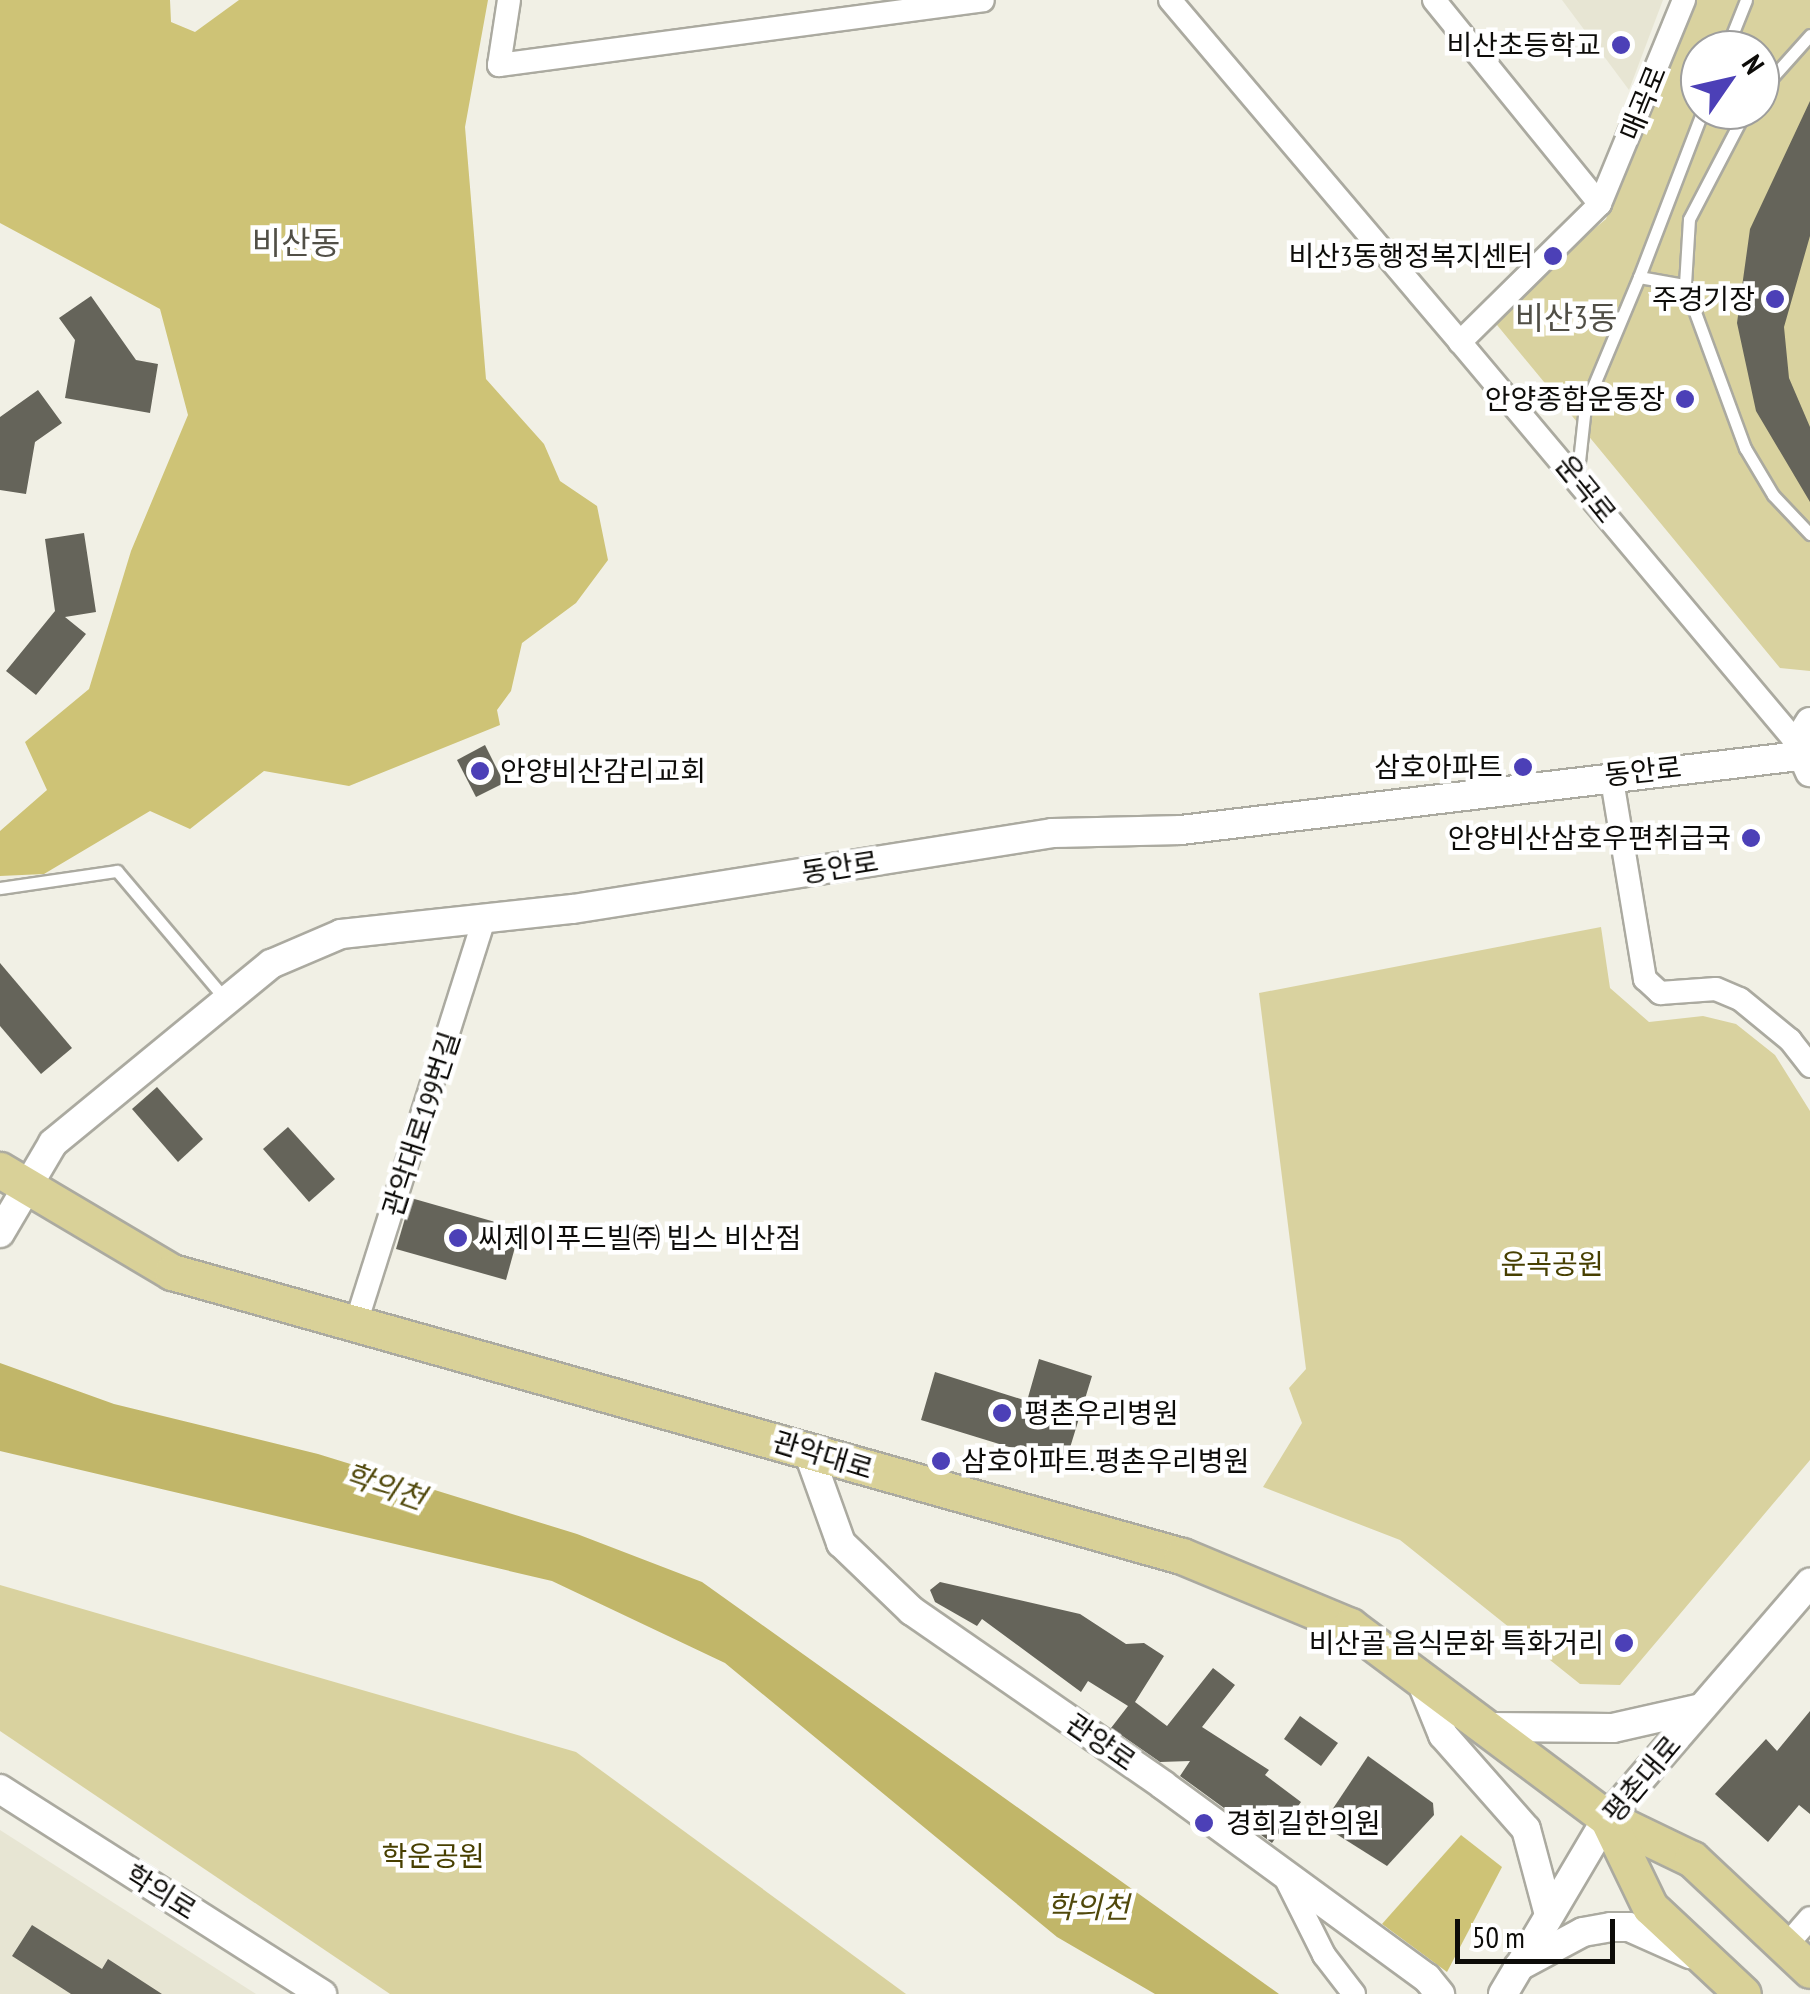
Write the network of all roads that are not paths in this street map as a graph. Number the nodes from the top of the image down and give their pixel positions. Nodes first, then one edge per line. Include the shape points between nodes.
1 (510, 0) edge
2 (982, 0) edge
3 (1170, 0) edge
4 (1434, 0) edge
5 (1684, 0) edge
6 (1746, 0) edge
7 (1734, 30) edge
8 (1810, 34) edge
9 (1780, 68) edge
10 (1695, 130) edge
11 (1736, 130) edge
12 (1600, 204) junction
13 (1639, 277) junction
14 (1685, 285) junction
15 (1460, 342) junction
16 (1578, 480) junction
17 (1810, 534) edge
18 (1804, 748) edge
19 (1611, 774) junction
20 (0, 888) edge
21 (484, 920) junction
22 (226, 1000) junction
23 (1810, 1066) edge
24 (12, 1178) edge
25 (0, 1233) edge
26 (354, 1326) junction
27 (808, 1454) junction
28 (1810, 1583) edge
29 (1419, 1676) junction
30 (1702, 1708) junction
31 (1488, 1727) junction
32 (0, 1789) edge
33 (1607, 1818) junction
34 (1283, 1873) junction
35 (1549, 1914) junction
36 (1810, 1918) edge
37 (1798, 1959) edge
38 (1712, 1965) junction
39 (1517, 1968) junction
40 (322, 1994) edge
41 (1354, 1994) edge
42 (1440, 1994) edge
43 (1503, 1994) edge
44 (1743, 1994) edge

1 - 2 street via 499,65
3 - 15 street, 운곡로
4 - 12 street
5 - 12 street, 매곡로
6 - 7 lane
8 - 9 lane
10 - 13 lane
11 - 14 lane via 1689,219
12 - 15 street
13 - 14 lane
13 - 16 lane via 1585,406
14 - 17 lane via 1745,448 1773,494
15 - 16 street, 운곡로
16 - 18 street, 운곡로
18 - 19 street, 동안로
19 - 21 street, 동안로 via 1180,830 1052,833
19 - 23 street via 1645,978 1660,994 1716,989 1740,999
20 - 22 lane via 116,871
21 - 22 street, 동안로 via 340,934 271,964
21 - 26 street, 관악대로199번길
22 - 24 street, 동안로
24 - 25 street, 동안로
24 - 26 main road, 관악대로 via 172,1272
26 - 27 main road, 관악대로
27 - 29 main road, 관악대로 via 1182,1556 1350,1626
27 - 34 street, 관양로 via 841,1543 912,1611
28 - 30 street, 평촌대로
29 - 31 main road, 관악대로
29 - 35 street via 1443,1736 1526,1828
30 - 31 street via 1612,1728
30 - 33 street, 평촌대로
31 - 33 main road, 관악대로
32 - 40 street, 학의로
33 - 35 street, 평촌대로
33 - 37 main road, 관악대로 via 1692,1859
33 - 38 main road, 관악대로 via 1650,1908
34 - 41 street via 1324,1955
34 - 42 street, 관양로
35 - 39 street, 평촌대로
36 - 37 street
38 - 39 street via 1658,1938 1611,1927 1573,1936
38 - 44 main road, 관악대로
39 - 43 street, 평촌대로

